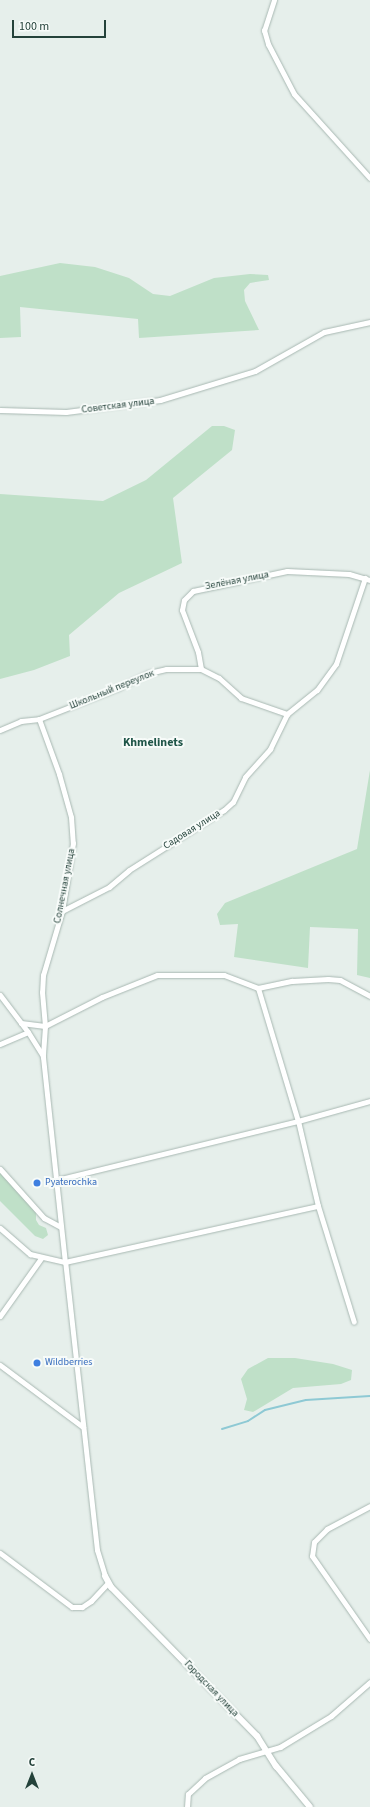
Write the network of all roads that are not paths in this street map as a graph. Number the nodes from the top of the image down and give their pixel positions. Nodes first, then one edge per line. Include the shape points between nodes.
1 (274, 0) edge
2 (370, 178) edge
3 (370, 322) edge
4 (0, 410) edge
5 (367, 579) edge
6 (201, 668) junction
7 (287, 714) junction
8 (39, 718) junction
9 (0, 730) edge
10 (62, 911) junction
11 (258, 988) junction
12 (0, 995) edge
13 (370, 996) edge
14 (21, 1023) junction
15 (45, 1026) junction
16 (28, 1032) junction
17 (0, 1044) edge
18 (43, 1057) junction
19 (370, 1101) edge
20 (298, 1122) junction
21 (0, 1169) edge
22 (56, 1180) junction
23 (318, 1206) junction
24 (62, 1227) junction
25 (0, 1228) edge
26 (42, 1257) junction
27 (65, 1262) junction
28 (0, 1316) edge
29 (354, 1322) dead end
30 (0, 1365) edge
31 (83, 1427) junction
32 (370, 1506) edge
33 (0, 1553) edge
34 (105, 1576) joint
35 (108, 1583) junction
36 (370, 1639) edge
37 (370, 1682) edge
38 (266, 1752) junction
39 (187, 1807) edge
40 (310, 1807) edge

1 - 2 street via 264,30 294,94
3 - 4 street, Советская улица via 324,332 255,371 160,400 66,412
5 - 6 street, Зелёная улица via 349,574 286,571 193,591 184,600 182,610 198,652
5 - 7 street, Зелёная улица via 336,664 317,690
6 - 7 street via 219,678 241,698
6 - 8 street, Школьный переулок via 166,669 149,673 118,688
7 - 10 street, Садовая улица via 270,748 254,764 233,802 224,810 129,870 109,887
8 - 9 street, Школьный переулок via 21,720
8 - 10 street, Солнечная улица via 60,774 71,817 71,865
10 - 15 street, Солнечная улица via 43,975
11 - 13 street via 328,979 340,980
11 - 15 street via 224,975 157,976 90,1002
11 - 20 street
12 - 14 street
14 - 15 street
14 - 16 street
15 - 18 street, Солнечная улица
16 - 17 street
16 - 18 street
18 - 22 street, Солнечная улица
19 - 20 street
20 - 22 street
20 - 23 street
21 - 24 street via 44,1218
22 - 24 street, Солнечная улица
23 - 27 street
23 - 29 street
24 - 27 street, Солнечная улица
25 - 26 street via 30,1254
26 - 27 street
26 - 28 street
27 - 31 street, Солнечная улица
30 - 31 street
31 - 34 street, Солнечная улица via 97,1550
32 - 36 street via 327,1529 314,1542 312,1556
33 - 35 street via 72,1607 82,1607 91,1601
34 - 35 street, Городская улица
35 - 38 street, Городская улица via 257,1736
37 - 38 street via 331,1716 280,1747
38 - 39 street via 239,1759 205,1778 188,1794
38 - 40 street, Городская улица

